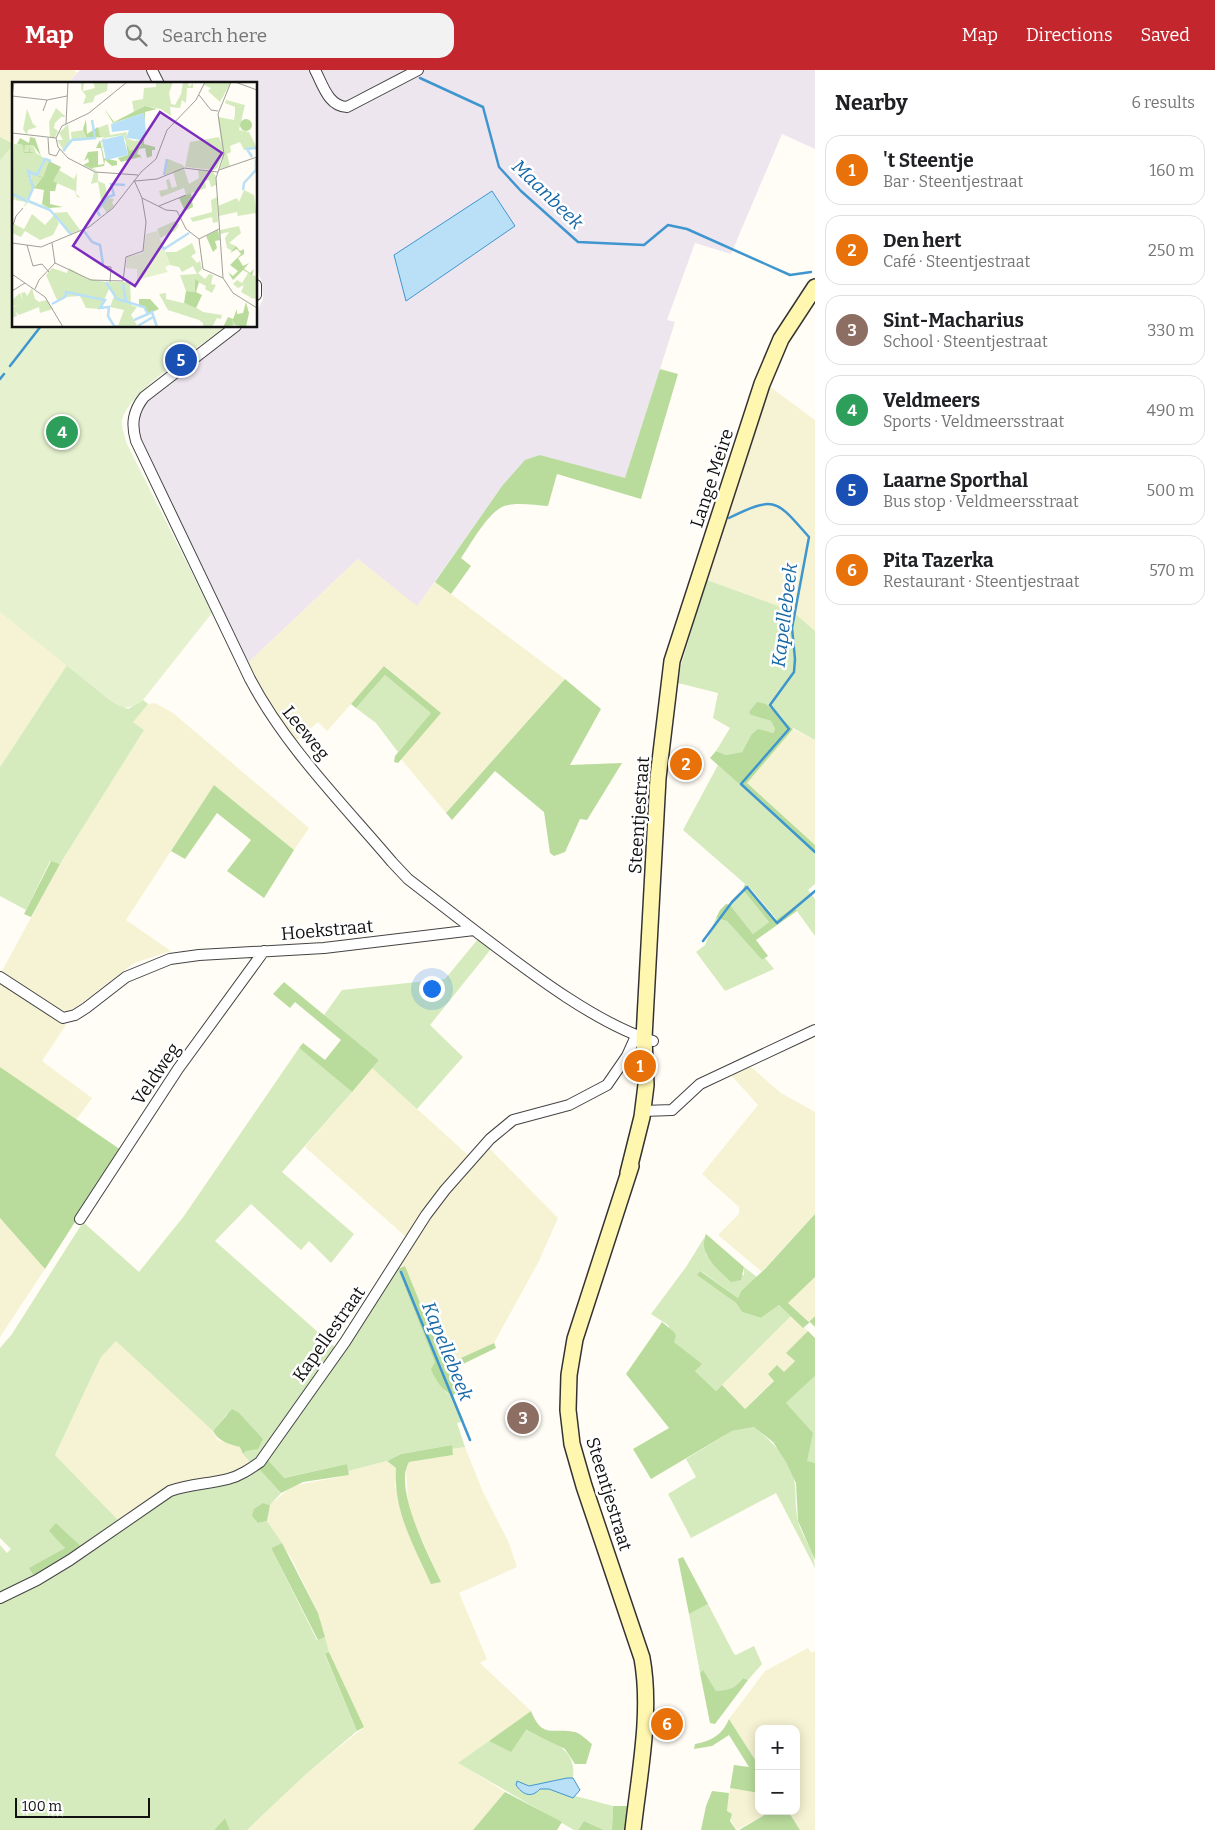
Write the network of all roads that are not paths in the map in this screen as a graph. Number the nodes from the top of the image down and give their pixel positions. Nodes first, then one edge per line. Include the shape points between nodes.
1 (152, 70) edge
2 (315, 70) edge
3 (418, 70) edge
4 (158, 82) edge
5 (815, 287) edge
6 (233, 328) edge
7 (668, 690) joint
8 (474, 930) junction
9 (264, 951) junction
10 (0, 977) edge
11 (815, 1030) edge
12 (644, 1038) junction
13 (648, 1112) junction
14 (80, 1219) dead end
15 (0, 1598) edge
16 (632, 1830) edge

1 - 4 street
2 - 3 street via 332,102 347,107
5 - 7 street, Lange Meire via 780,339 762,384 672,662
6 - 8 street, Leeweg via 144,397 136,407 133,430 136,441 265,707 283,733 392,862 408,879
7 - 12 street, Steentjestraat via 658,778
8 - 9 street, Hoekstraat via 324,948
8 - 12 street via 564,994
9 - 10 street, Hoekstraat via 170,959 126,977 86,1008 63,1018
9 - 14 street, Veldweg via 178,1069
11 - 13 street via 700,1084 672,1110
12 - 13 street, Steentjestraat via 654,1085
12 - 15 street, Kapellestraat via 607,1085 569,1105 513,1120 490,1139 426,1215 345,1342 260,1462 228,1479 170,1492 70,1560
13 - 16 street, Steentjestraat via 575,1339 568,1410 572,1444 584,1486 639,1649 645,1676 646,1708

